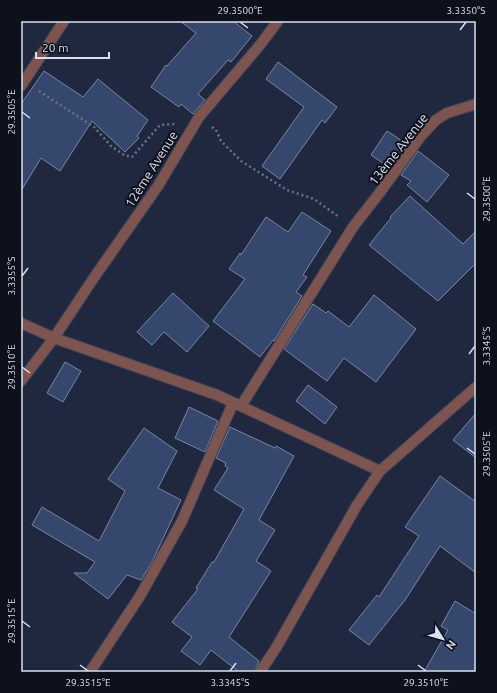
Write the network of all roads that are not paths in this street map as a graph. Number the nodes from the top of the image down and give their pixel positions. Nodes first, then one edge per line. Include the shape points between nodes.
1 (64, 21) edge
2 (278, 21) edge
3 (21, 86) edge
4 (476, 104) edge
5 (21, 323) edge
6 (54, 338) junction
7 (21, 381) edge
8 (476, 387) edge
9 (237, 404) junction
10 (380, 471) junction
11 (90, 672) edge
12 (260, 672) edge

1 - 3 street
2 - 6 street, 12ème Avenue via 199,117 158,186
4 - 9 street, 13ème Avenue via 447,113 436,120 421,136 382,191 352,227
5 - 6 street
6 - 7 street, 12ème Avenue
6 - 9 street
8 - 10 street
9 - 10 street
9 - 11 street, 13ème Avenue via 182,521 140,596
10 - 12 street via 357,505

